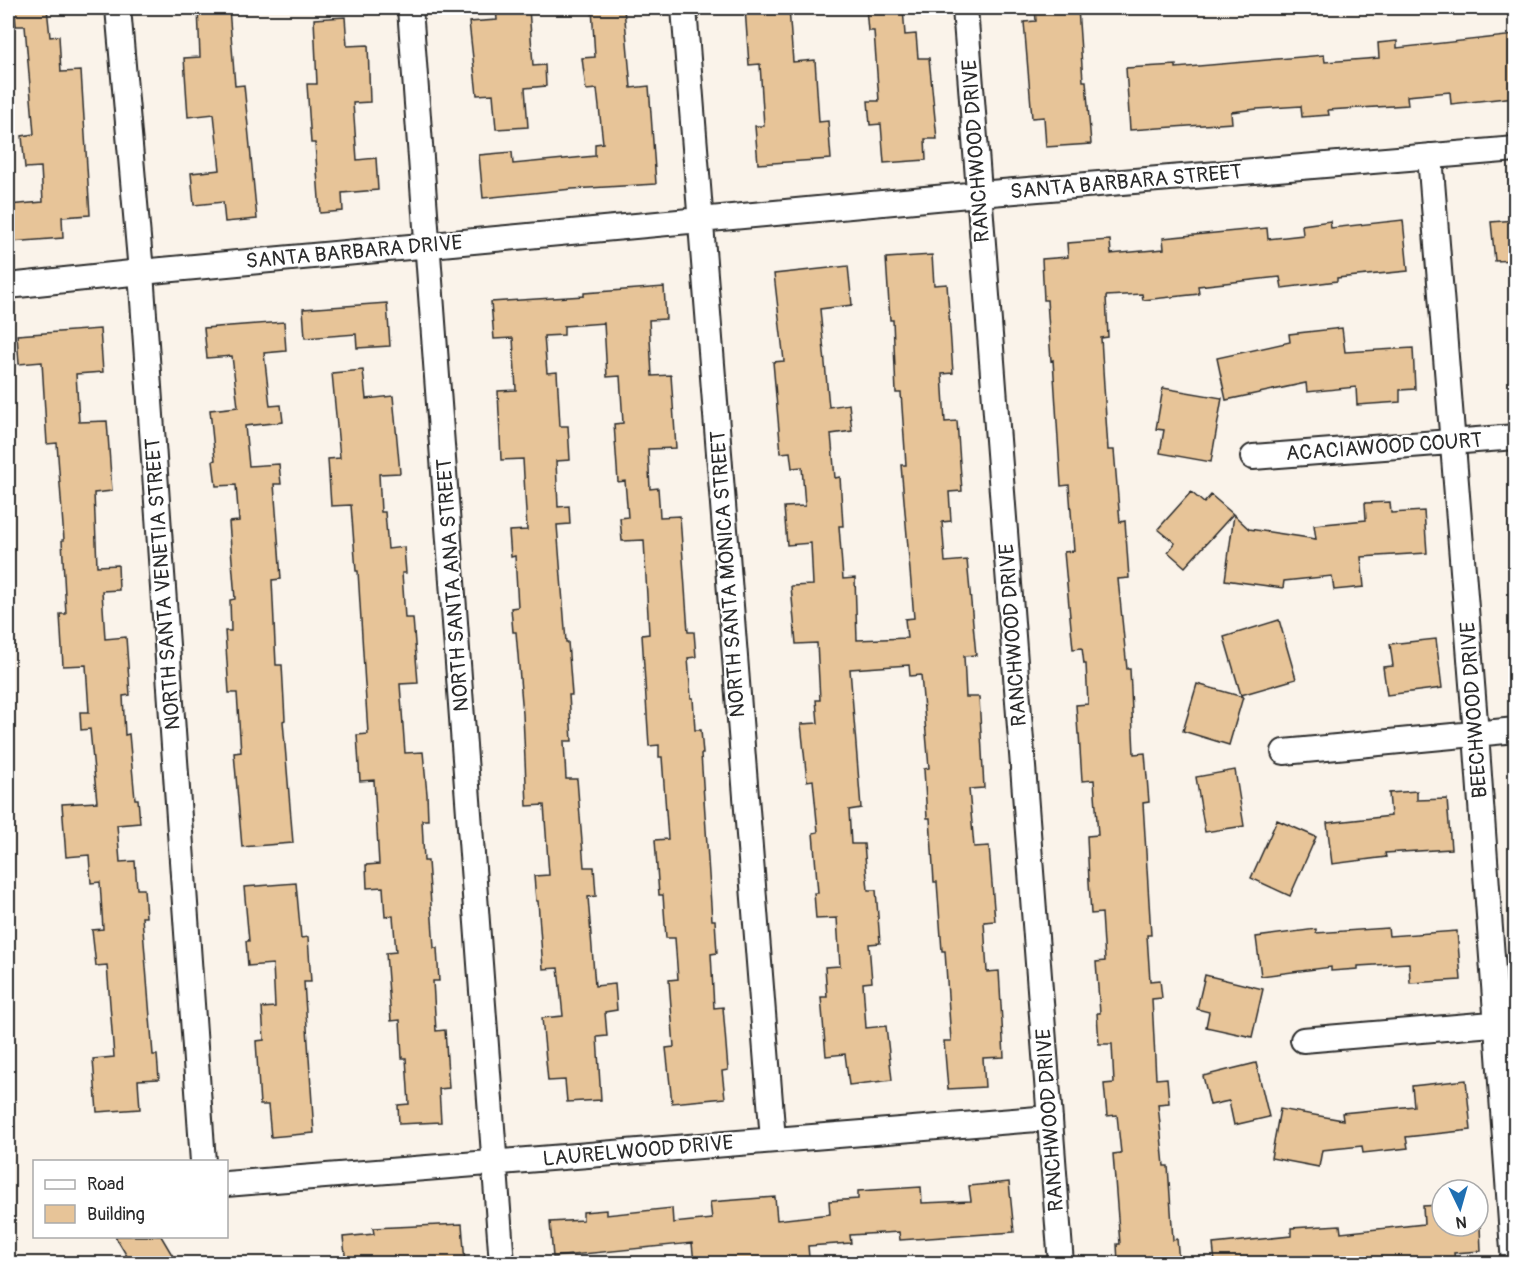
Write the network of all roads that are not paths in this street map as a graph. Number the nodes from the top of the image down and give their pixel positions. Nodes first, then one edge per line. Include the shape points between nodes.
1 (118, 8) edge
2 (410, 8) edge
3 (684, 8) edge
4 (965, 8) edge
5 (1515, 149) edge
6 (1430, 156) junction
7 (979, 194) junction
8 (701, 221) junction
9 (428, 246) junction
10 (141, 272) junction
11 (8, 286) edge
12 (1515, 437) edge
13 (1453, 442) junction
14 (1253, 457) dead end
15 (1515, 730) edge
16 (1476, 734) junction
17 (1284, 752) dead end
18 (1506, 1023) edge
19 (1304, 1040) dead end
20 (1050, 1118) junction
21 (773, 1140) junction
22 (203, 1160) edge
23 (494, 1162) junction
24 (228, 1184) edge
25 (502, 1263) edge
26 (1060, 1263) edge
27 (1514, 1263) edge

1 - 10 street, NORTH SANTA VENETIA STREET
2 - 9 street, NORTH SANTA ANA STREET
3 - 8 street, NORTH SANTA MONICA STREET
4 - 7 street, RANCHWOOD DRIVE
5 - 6 street, SANTA BARBARA STREET
6 - 7 street, SANTA BARBARA STREET
6 - 13 street, BEECHWOOD DRIVE
7 - 8 street, SANTA BARBARA STREET
7 - 20 street, RANCHWOOD DRIVE
8 - 9 street, SANTA BARBARA DRIVE
8 - 21 street, NORTH SANTA MONICA STREET
9 - 10 street, SANTA BARBARA DRIVE
9 - 23 street, NORTH SANTA ANA STREET
10 - 11 street, SANTA BARBARA DRIVE
10 - 22 street, NORTH SANTA VENETIA STREET
12 - 13 street, ACACIAWOOD COURT
13 - 14 street, ACACIAWOOD COURT
13 - 16 street, BEECHWOOD DRIVE
15 - 16 street
16 - 17 street
16 - 18 street, BEECHWOOD DRIVE
18 - 19 street
18 - 27 street, BEECHWOOD DRIVE
20 - 21 street, LAURELWOOD DRIVE
20 - 26 street, RANCHWOOD DRIVE
21 - 23 street, LAURELWOOD DRIVE
23 - 24 street, LAURELWOOD DRIVE
23 - 25 street, NORTH SANTA ANA STREET

